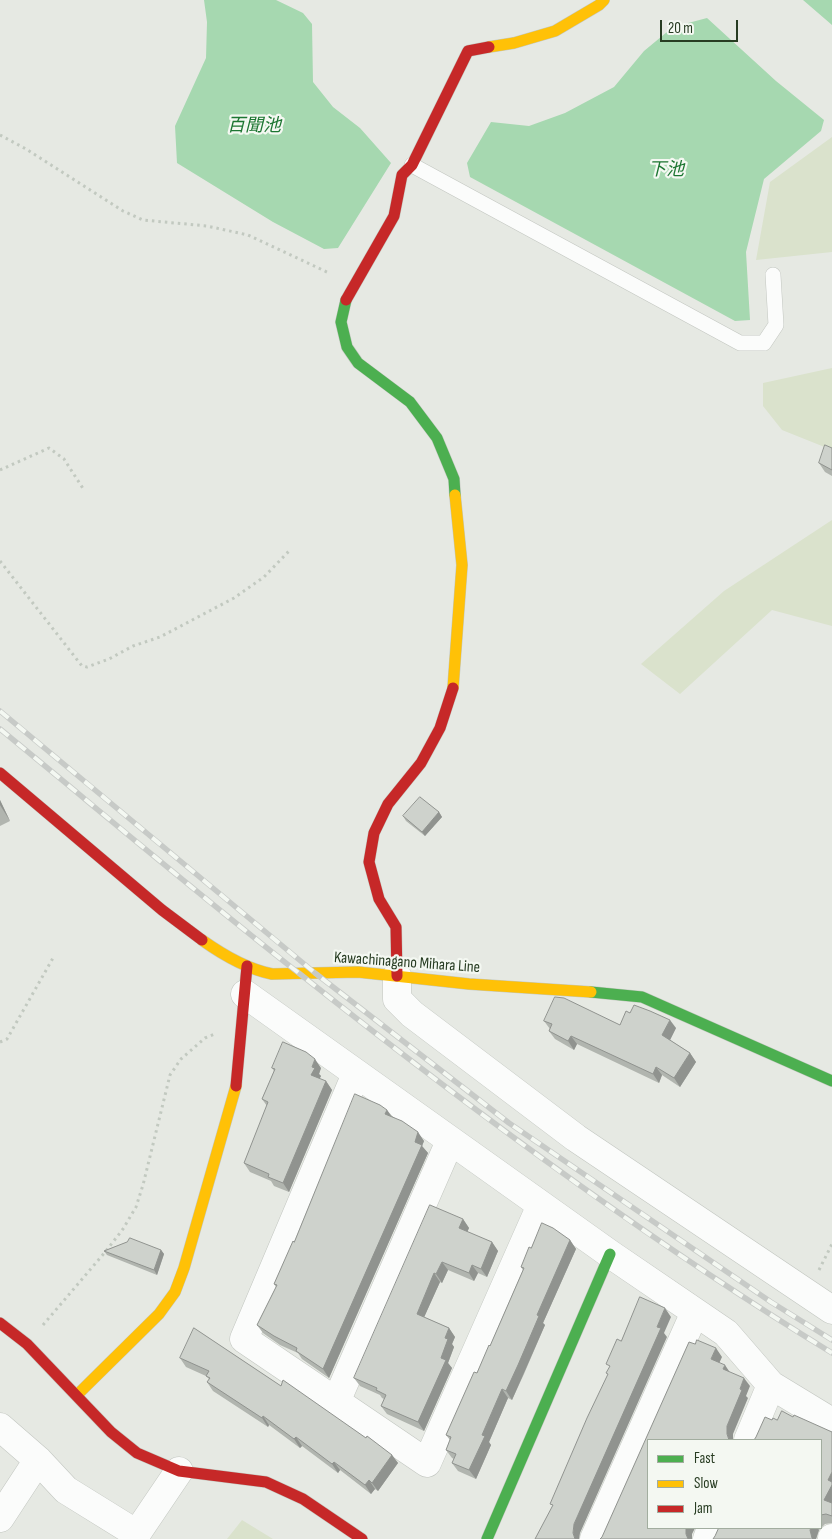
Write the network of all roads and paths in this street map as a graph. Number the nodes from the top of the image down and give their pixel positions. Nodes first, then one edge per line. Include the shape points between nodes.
1 (604, 0) edge
2 (0, 135) edge
3 (412, 165) junction
4 (773, 276) dead end
5 (353, 284) junction
6 (0, 470) edge
7 (84, 490) dead end
8 (290, 550) dead end
9 (0, 561) edge
10 (0, 772) edge
11 (52, 958) dead end
12 (247, 966) junction
13 (397, 976) junction
14 (244, 994) junction
15 (222, 1031) dead end
16 (0, 1042) edge
17 (356, 1074) junction
18 (832, 1081) edge
19 (450, 1140) junction
20 (541, 1205) junction
21 (610, 1254) junction
22 (832, 1310) edge
23 (695, 1312) junction
24 (0, 1323) edge
25 (27, 1344) junction
26 (771, 1386) junction
27 (77, 1395) junction
28 (336, 1402) junction
29 (832, 1422) edge
30 (0, 1427) edge
31 (748, 1439) edge
32 (38, 1460) junction
33 (178, 1471) junction
34 (0, 1518) edge
35 (135, 1536) edge
36 (362, 1539) edge
37 (487, 1539) edge
38 (594, 1539) edge

1 - 3 street via 555,31 514,44 468,51
2 - 5 path via 123,211 144,220 206,226 248,235
3 - 4 lane via 740,344 764,343 776,325
3 - 5 street via 402,175 394,216
5 - 13 street via 341,322 347,347 358,363 410,402 437,438 454,478 462,565 454,685 440,728 421,763 388,804 374,832 369,862 379,898 396,927
6 - 7 path via 49,448 64,459
8 - 9 path via 264,577 234,598 160,637 87,667 82,666
10 - 12 street, Kawachinagano Mihara Line via 162,910 211,946
11 - 16 path via 7,1039
12 - 13 street, Kawachinagano Mihara Line via 272,974 343,972
12 - 14 street
13 - 18 street, Kawachinagano Mihara Line via 642,997
13 - 22 street via 397,1000 412,1014 576,1138
14 - 17 street
14 - 27 street via 236,1091 175,1292 159,1314
15 - 25 path via 205,1038 181,1059 170,1075 136,1207 106,1252
17 - 19 street
17 - 28 street via 244,1339
19 - 20 street
19 - 28 street
20 - 21 street
20 - 28 street via 427,1463
21 - 23 street
21 - 37 street
23 - 26 street via 726,1333
23 - 38 street
24 - 25 street
25 - 27 street
26 - 29 street
26 - 31 street
27 - 33 street via 111,1432 137,1453
30 - 32 street
32 - 34 street
32 - 35 street via 66,1490
33 - 35 street
33 - 36 street via 266,1482 303,1499

